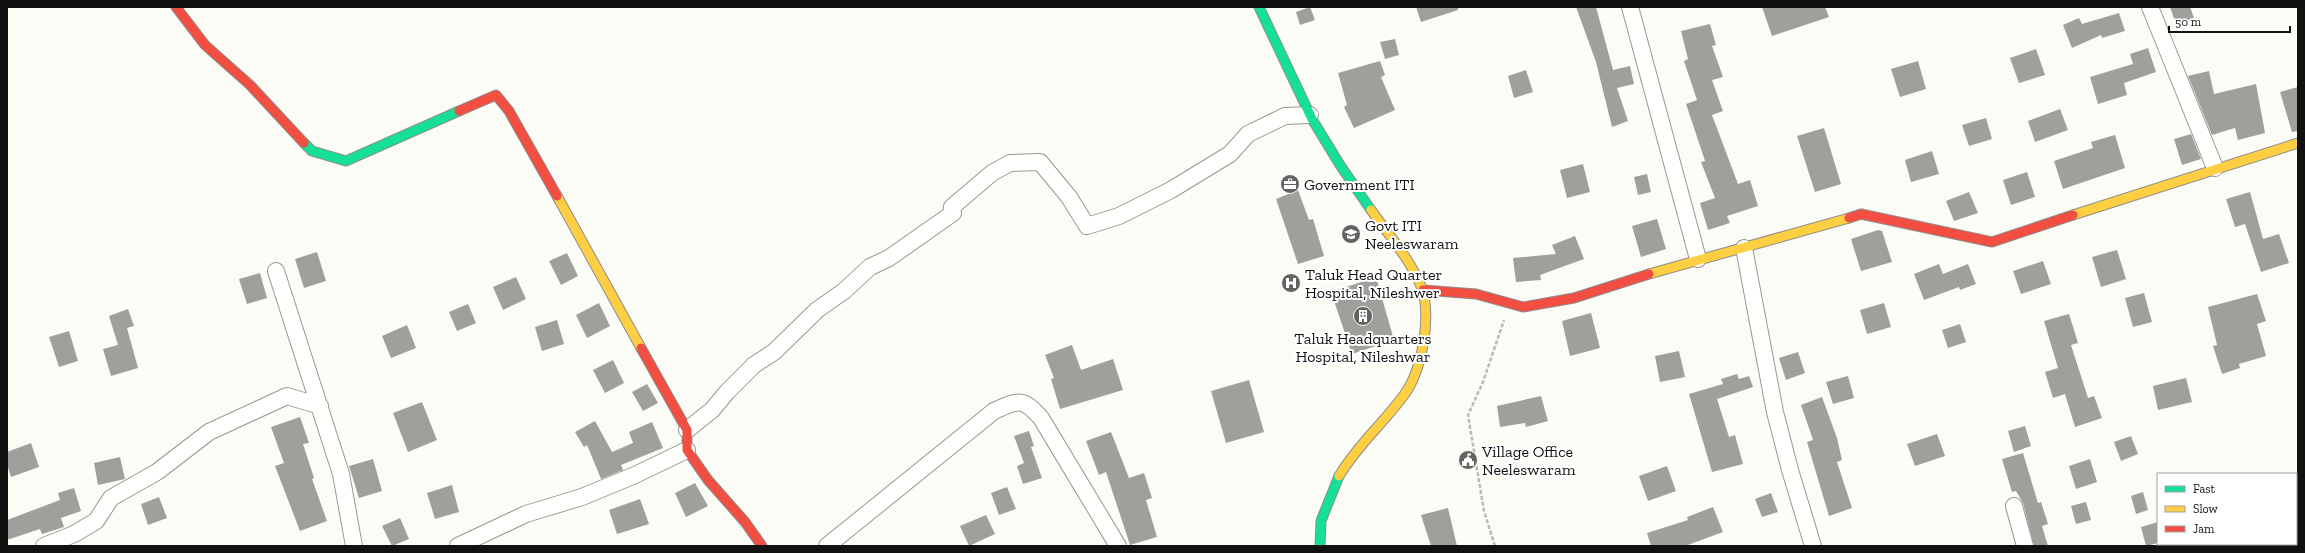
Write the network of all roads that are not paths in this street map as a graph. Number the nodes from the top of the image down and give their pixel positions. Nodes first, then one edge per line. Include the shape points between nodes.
1 (176, 7) edge
2 (1259, 7) edge
3 (1630, 7) edge
4 (2150, 7) edge
5 (1310, 115) junction
6 (2298, 143) edge
7 (2215, 168) junction
8 (1744, 248) junction
9 (1698, 259) junction
10 (276, 271) dead end
11 (1422, 290) junction
12 (320, 406) junction
13 (688, 430) junction
14 (687, 450) junction
15 (2014, 506) dead end
16 (44, 546) edge
17 (354, 546) edge
18 (458, 546) edge
19 (762, 546) edge
20 (827, 546) edge
21 (1118, 546) edge
22 (1320, 546) edge
23 (1814, 546) edge
24 (2025, 546) edge

1 - 13 street via 205,45 250,85 312,151 346,161 496,95 509,111
2 - 5 street
3 - 9 street
4 - 7 street
5 - 11 street
5 - 13 street via 1285,116 1248,134 1230,154 1171,190 1119,216 1087,226 1069,197 1040,162 1010,163 992,173 952,207 953,214 889,258 870,267 844,291 817,310 774,352 754,365 712,410
6 - 7 street
7 - 8 street via 1992,242 1861,214
8 - 9 street
8 - 23 street via 1775,412
9 - 11 street via 1574,298 1523,308 1476,294
10 - 12 street
11 - 22 street via 1425,320 1421,358 1410,386 1392,411 1361,443 1337,481 1319,530
12 - 16 street via 287,396 209,432 157,472 111,498 96,521 74,534
12 - 17 street via 341,474
13 - 14 street
14 - 18 street via 582,496 526,514
14 - 19 street
15 - 24 street
20 - 21 street via 994,411 1015,402 1029,405 1041,418

